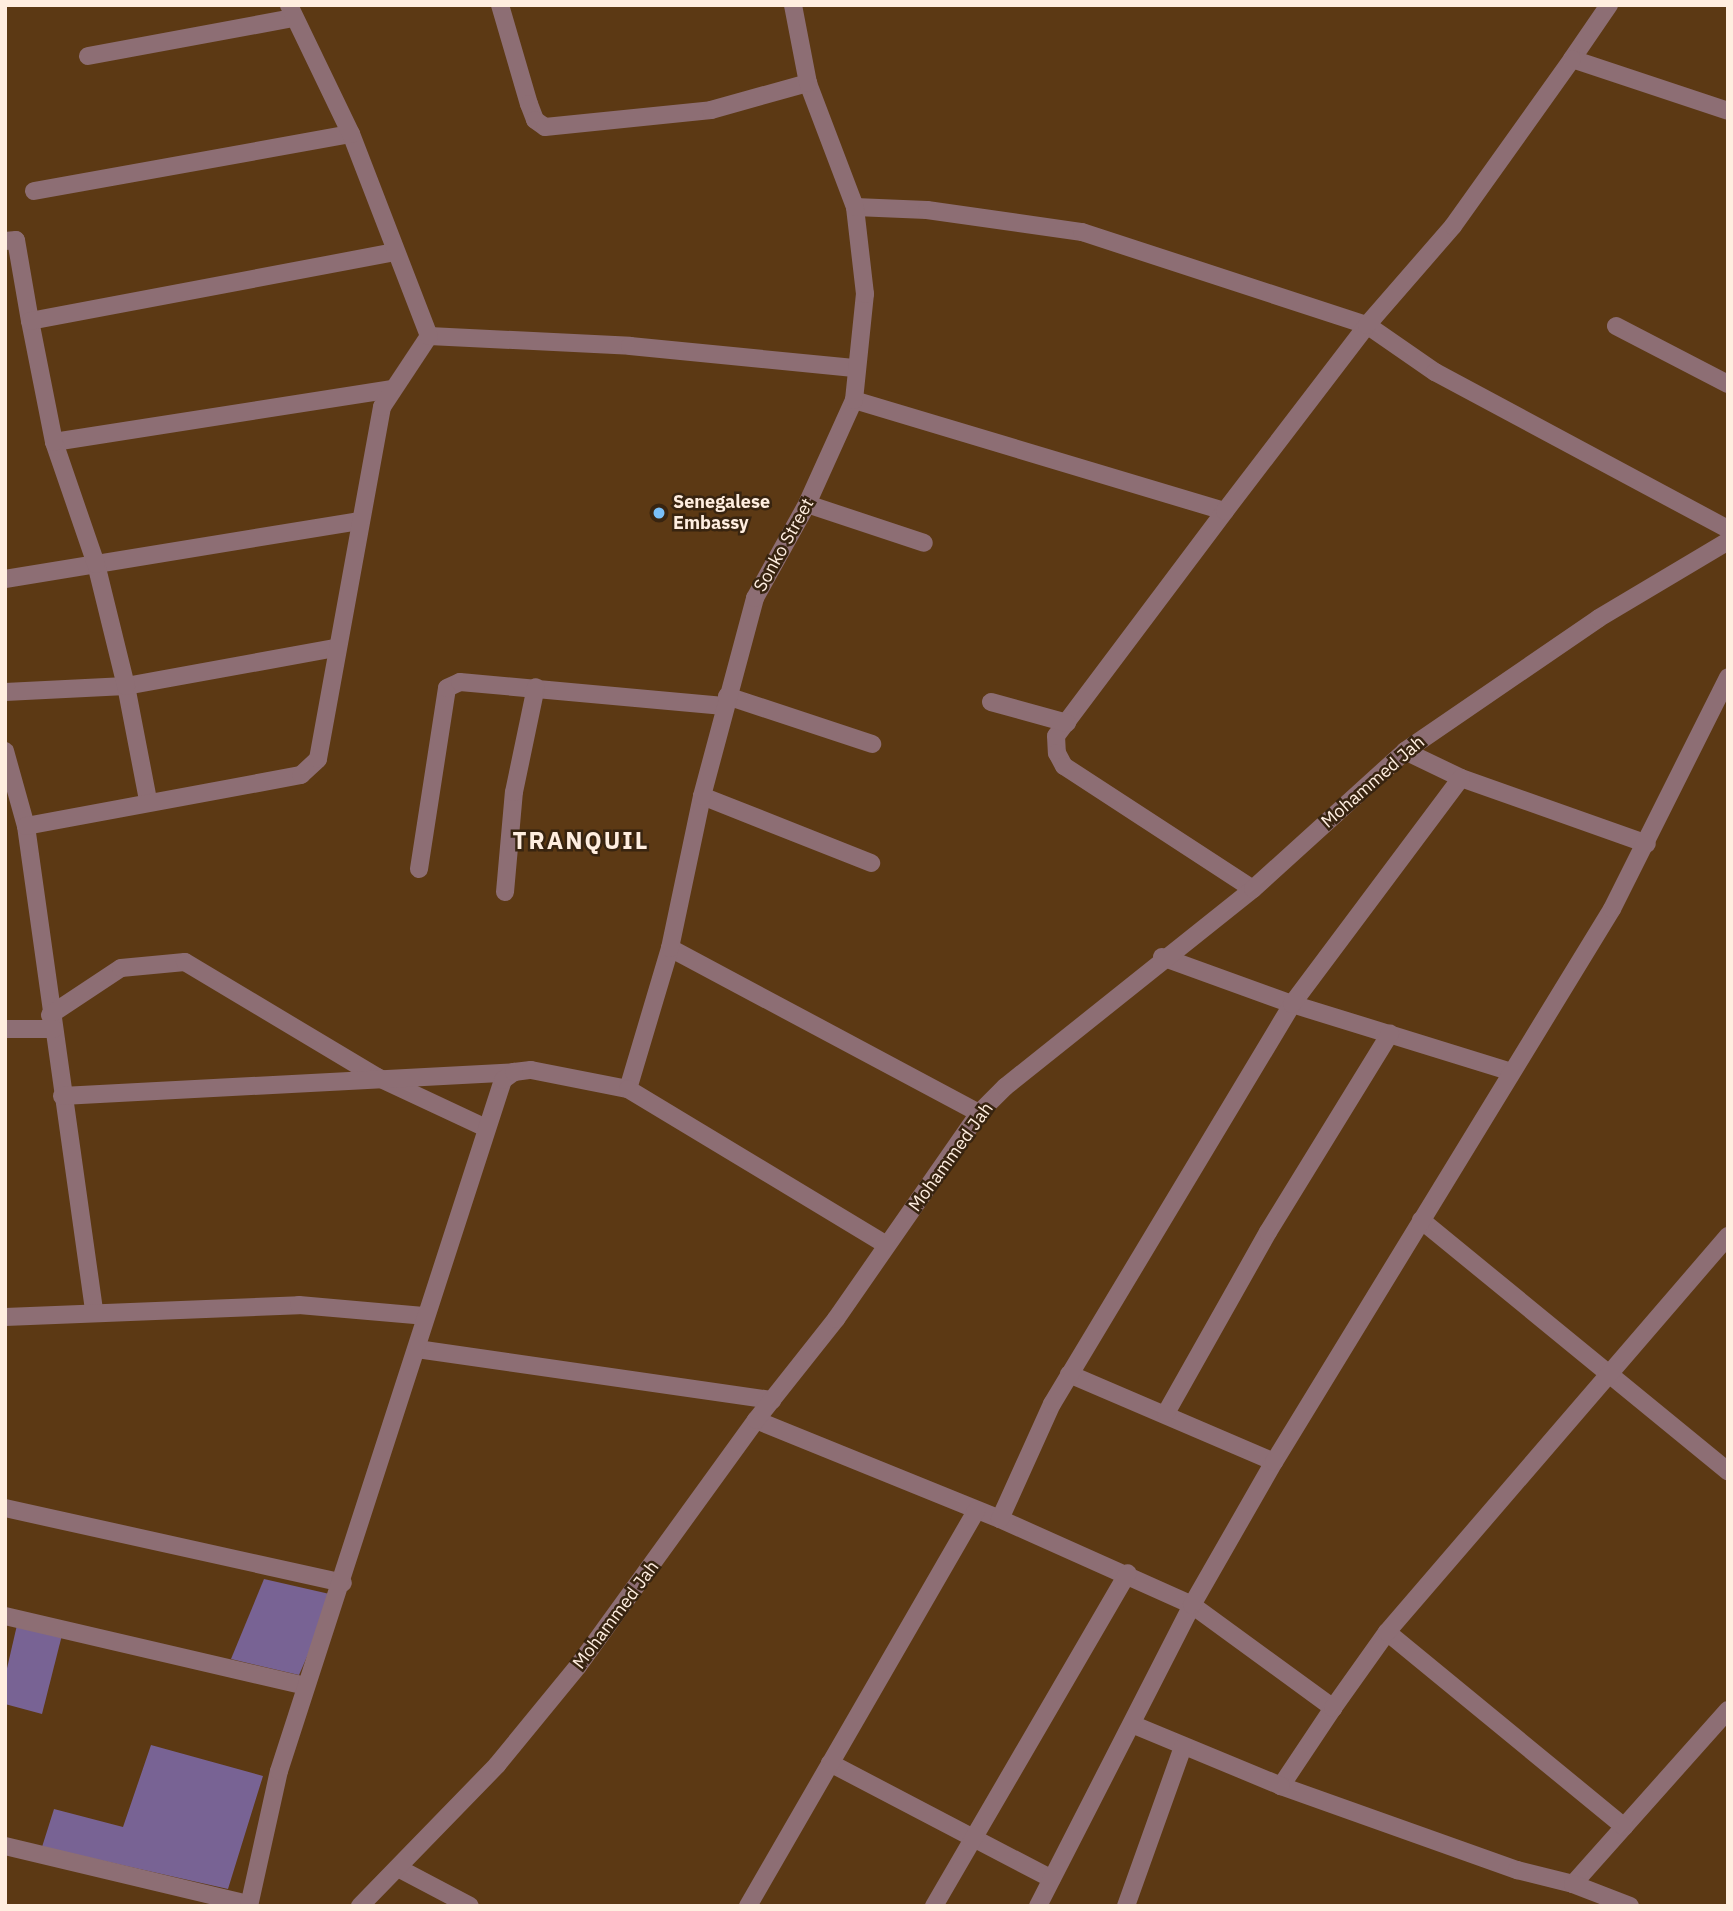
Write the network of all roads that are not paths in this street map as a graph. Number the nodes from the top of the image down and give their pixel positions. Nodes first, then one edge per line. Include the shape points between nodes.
1 (500, 5) edge
2 (793, 5) edge
3 (1609, 5) edge
4 (291, 12) edge
5 (88, 56) dead end
6 (1572, 59) junction
7 (808, 83) junction
8 (1728, 111) edge
9 (351, 134) junction
10 (34, 191) dead end
11 (855, 207) junction
12 (5, 241) edge
13 (396, 252) junction
14 (30, 321) junction
15 (1367, 325) junction
16 (1616, 326) dead end
17 (429, 336) junction
18 (854, 368) junction
19 (1728, 384) edge
20 (391, 389) junction
21 (854, 400) junction
22 (54, 442) junction
23 (807, 504) junction
24 (1225, 510) junction
25 (360, 521) junction
26 (1728, 528) edge
27 (1728, 541) edge
28 (924, 543) dead end
29 (96, 564) junction
30 (5, 579) edge
31 (335, 648) junction
32 (1728, 677) edge
33 (126, 686) junction
34 (536, 687) junction
35 (5, 692) edge
36 (725, 701) junction
37 (992, 702) dead end
38 (1067, 723) junction
39 (872, 744) dead end
40 (5, 751) edge
41 (1405, 751) junction
42 (1461, 778) junction
43 (702, 796) junction
44 (148, 800) junction
45 (26, 825) junction
46 (1647, 844) junction
47 (871, 863) dead end
48 (419, 869) dead end
49 (1253, 889) junction
50 (505, 891) dead end
51 (670, 948) junction
52 (1162, 957) junction
53 (1292, 1004) junction
54 (52, 1022) junction
55 (5, 1029) edge
56 (1390, 1034) junction
57 (1512, 1072) junction
58 (514, 1073) junction
59 (381, 1079) junction
60 (628, 1089) junction
61 (62, 1096) junction
62 (979, 1113) junction
63 (486, 1128) junction
64 (1421, 1220) junction
65 (1728, 1236) edge
66 (887, 1245) junction
67 (94, 1312) junction
68 (5, 1317) edge
69 (424, 1317) junction
70 (417, 1349) junction
71 (1612, 1372) junction
72 (1069, 1374) junction
73 (772, 1400) junction
74 (1166, 1413) junction
75 (756, 1420) junction
76 (1273, 1462) junction
77 (1728, 1471) edge
78 (5, 1508) edge
79 (977, 1510) junction
80 (1000, 1519) junction
81 (1128, 1573) junction
82 (343, 1583) junction
83 (1192, 1605) junction
84 (5, 1616) edge
85 (1387, 1632) junction
86 (306, 1686) junction
87 (1333, 1708) junction
88 (1728, 1710) edge
89 (1134, 1725) junction
90 (1183, 1747) junction
91 (830, 1763) junction
92 (1282, 1786) junction
93 (1624, 1827) junction
94 (974, 1838) junction
95 (5, 1846) edge
96 (398, 1868) junction
97 (1052, 1879) junction
98 (1573, 1884) junction
99 (249, 1905) edge
100 (360, 1906) edge
101 (470, 1906) edge
102 (748, 1906) edge
103 (934, 1906) edge
104 (1038, 1906) edge
105 (1126, 1906) edge
106 (1630, 1906) edge

1 - 7 street via 529,104 535,120 545,127 711,110
2 - 7 street, Sonko Street
3 - 6 street
4 - 5 street
4 - 9 street
6 - 8 street
6 - 15 street via 1453,226
7 - 11 street, Sonko Street
9 - 10 street
9 - 13 street
11 - 15 street via 928,210 1082,232
11 - 18 street, Sonko Street via 865,293
12 - 14 street via 16,240
13 - 14 street
13 - 17 street
14 - 22 street
15 - 24 street
15 - 26 street via 1436,372
16 - 19 street
17 - 18 street via 630,346
17 - 20 street
18 - 21 street, Sonko Street
20 - 22 street
20 - 25 street via 382,407
21 - 23 street, Sonko Street
21 - 24 street
22 - 29 street
23 - 28 street
23 - 36 street, Sonko Street via 755,598
24 - 38 street
25 - 29 street
25 - 31 street
27 - 41 street, Mohammed Jah via 1599,618
29 - 30 street
29 - 33 street
31 - 33 street
31 - 44 street via 318,758 311,768 301,775
32 - 46 street
33 - 35 street
33 - 44 street
34 - 36 street
34 - 48 street via 460,681 447,688
34 - 50 street via 513,792
36 - 39 street
36 - 43 street, Sonko Street
37 - 38 street
38 - 49 street via 1056,736 1064,766
40 - 45 street
41 - 42 street
41 - 49 street, Mohammed Jah
42 - 46 street
42 - 53 street
43 - 47 street
43 - 51 street, Sonko Street
44 - 45 street
45 - 54 street
46 - 57 street
49 - 52 street, Mohammed Jah
51 - 60 street, Sonko Street
51 - 62 street
52 - 53 street
52 - 62 street, Mohammed Jah
53 - 56 street
53 - 72 street
54 - 55 street
54 - 59 street via 121,968 186,962
54 - 61 street
56 - 57 street
56 - 74 street via 1261,1244
57 - 64 street
58 - 59 street
58 - 60 street via 531,1070
58 - 63 street via 503,1080
59 - 61 street
59 - 63 street
60 - 66 street
61 - 67 street
62 - 66 street, Mohammed Jah
63 - 69 street
64 - 71 street
64 - 76 street
65 - 71 street
66 - 73 street, Mohammed Jah
67 - 68 street
67 - 69 street via 299,1305
69 - 70 street
70 - 73 street
70 - 82 street
71 - 77 street
71 - 85 street
72 - 74 street
72 - 80 street
73 - 75 street, Mohammed Jah
74 - 76 street
75 - 79 street
75 - 96 street, Mohammed Jah via 578,1666 497,1765
76 - 83 street
78 - 82 street
79 - 80 street
79 - 91 street
80 - 81 street
81 - 83 street
81 - 94 street
82 - 86 street
83 - 87 street
83 - 89 street
84 - 86 street
85 - 87 street
85 - 93 street
86 - 99 street via 279,1771
87 - 92 street
88 - 93 street
89 - 90 street
89 - 97 street
90 - 92 street
90 - 105 street
91 - 94 street
91 - 102 street
92 - 98 street via 1517,1870
93 - 98 street
94 - 97 street
94 - 103 street
95 - 99 street
96 - 100 street, Mohammed Jah
96 - 101 street
97 - 104 street
98 - 106 street

